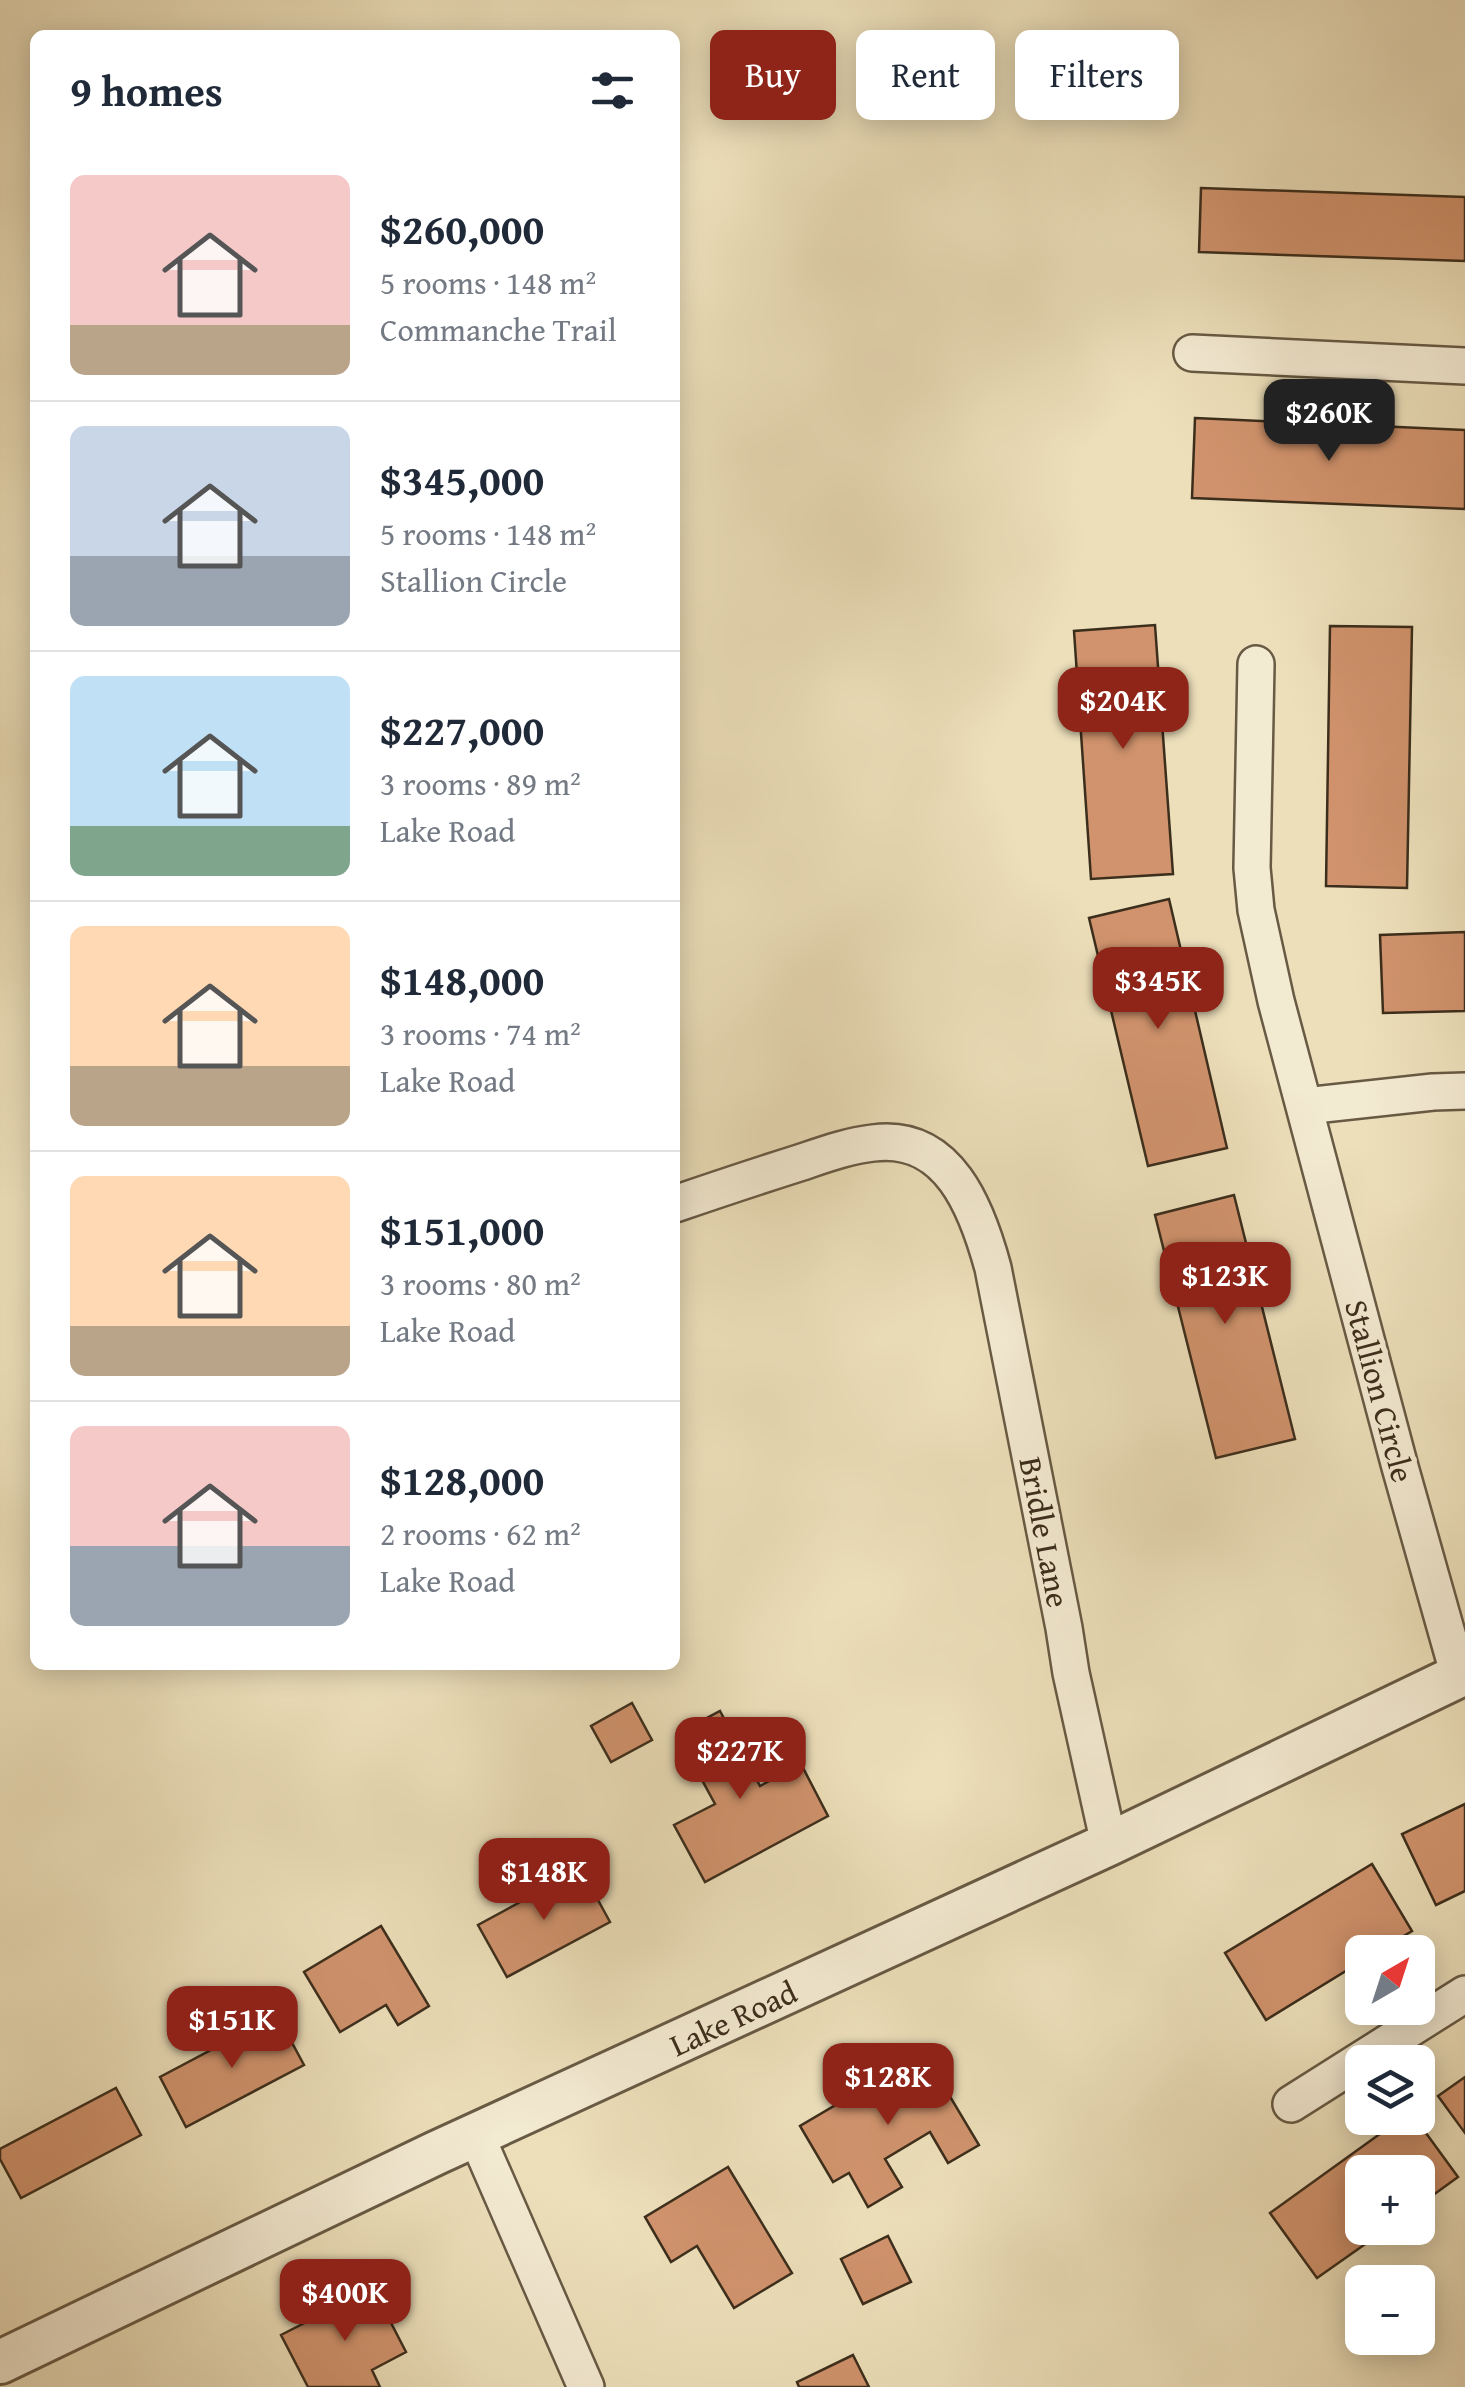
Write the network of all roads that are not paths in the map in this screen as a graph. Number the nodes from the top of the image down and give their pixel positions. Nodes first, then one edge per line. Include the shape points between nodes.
1 (1192, 353) dead end
2 (1465, 366) edge
3 (1256, 664) dead end
4 (1465, 1091) edge
5 (1305, 1106) junction
6 (680, 1202) edge
7 (1462, 1674) edge
8 (1109, 1844) junction
9 (1465, 1994) edge
10 (1291, 2104) dead end
11 (476, 2136) junction
12 (0, 2362) edge
13 (586, 2387) edge

1 - 2 street
3 - 5 street, Stallion Circle via 1256,910
4 - 5 street
5 - 7 street, Stallion Circle
6 - 8 street, Bridle Lane via 877,1142 913,1146 943,1164 965,1193 993,1268
7 - 8 street, Lake Road
8 - 11 street, Lake Road
9 - 10 street
11 - 12 street, Lake Road
11 - 13 street

